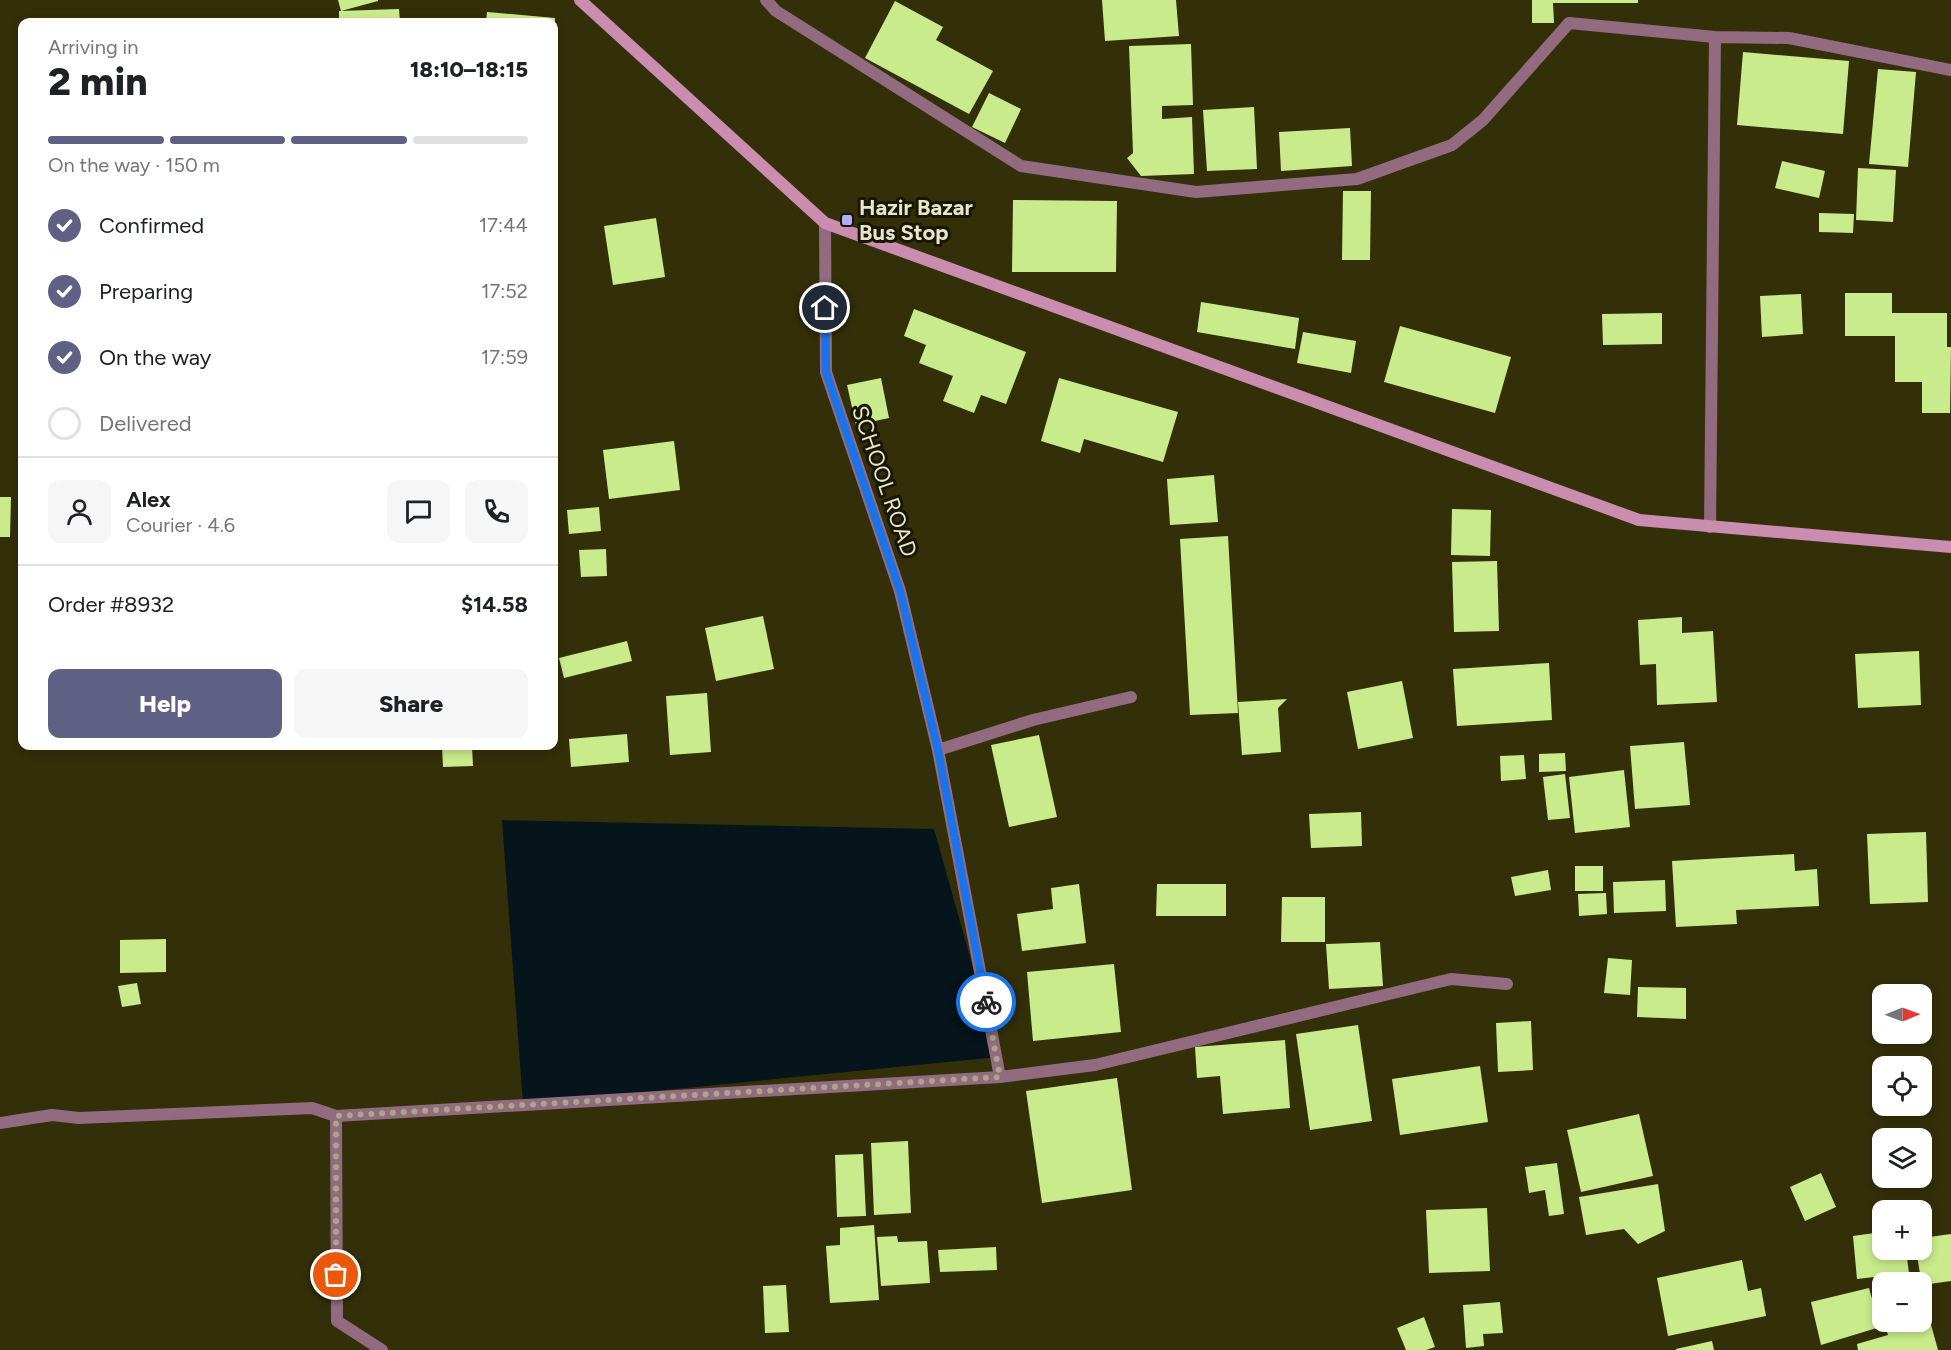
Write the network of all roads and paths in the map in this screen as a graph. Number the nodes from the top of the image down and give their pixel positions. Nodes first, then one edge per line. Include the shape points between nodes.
1 (580, 0) edge
2 (766, 0) edge
3 (1715, 37) junction
4 (1951, 70) edge
5 (825, 223) junction
6 (1710, 527) junction
7 (1951, 547) edge
8 (1131, 697) dead end
9 (938, 750) junction
10 (1507, 984) dead end
11 (1000, 1077) junction
12 (336, 1116) junction
13 (0, 1123) edge
14 (382, 1350) edge

1 - 5 main road
2 - 3 street via 1020,166 1196,192 1357,179 1452,145 1483,120 1569,23
3 - 4 street via 1789,38
3 - 6 street
5 - 6 main road via 1639,520
5 - 9 street, SCHOOL ROAD via 826,372 900,591
6 - 7 main road
8 - 9 street via 1033,720
9 - 11 street, SCHOOL ROAD
10 - 11 street via 1451,979 1095,1065
11 - 12 street
12 - 13 street via 312,1108 79,1118 52,1115
12 - 14 street via 336,1321

